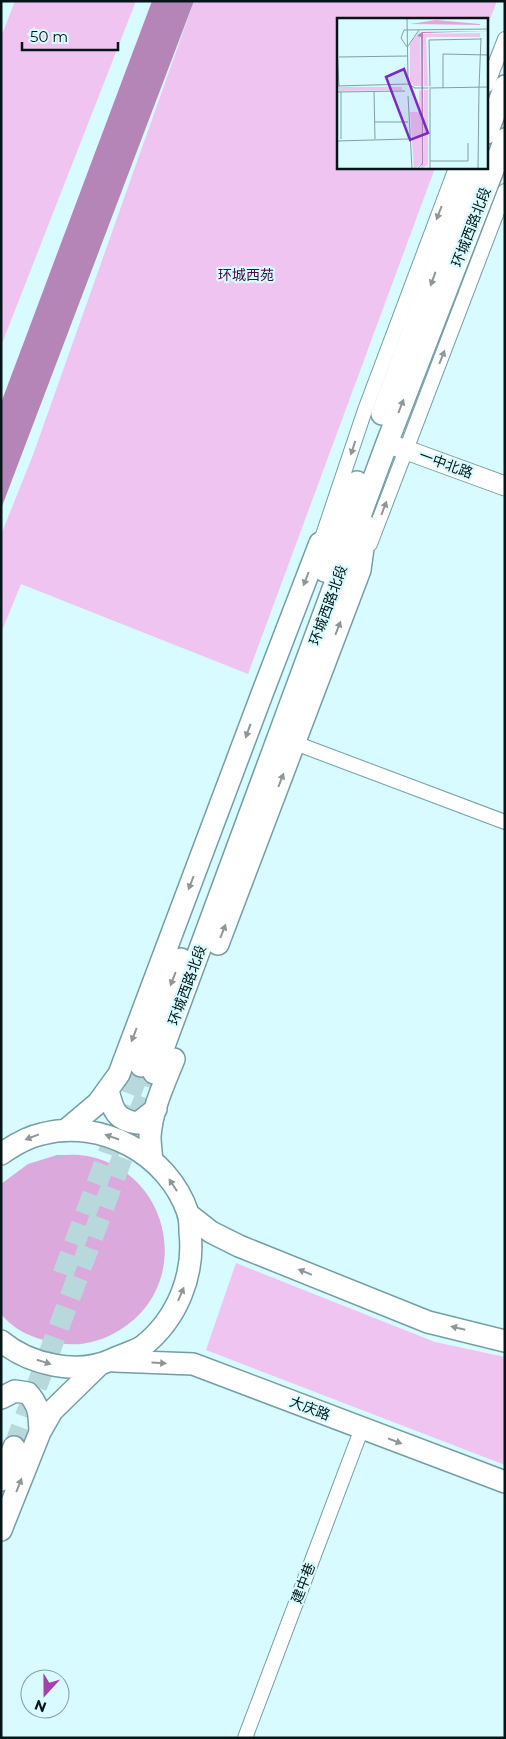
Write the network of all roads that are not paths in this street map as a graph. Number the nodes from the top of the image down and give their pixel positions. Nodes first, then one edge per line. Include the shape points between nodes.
1 (505, 39) edge
2 (488, 82) edge
3 (505, 86) edge
4 (488, 130) edge
5 (505, 139) edge
6 (456, 169) edge
7 (474, 169) edge
8 (505, 191) edge
9 (396, 446) junction
10 (505, 486) edge
11 (363, 487) junction
12 (323, 535) junction
13 (360, 570) junction
14 (295, 743) junction
15 (505, 822) edge
16 (147, 1070) tunnel mouth
17 (108, 1090) junction
18 (156, 1109) junction
19 (66, 1130) junction
20 (1, 1154) edge
21 (152, 1160) junction
22 (188, 1214) junction
23 (1, 1340) edge
24 (505, 1340) edge
25 (104, 1363) junction
26 (1, 1398) edge
27 (362, 1428) junction
28 (40, 1432) junction
29 (14, 1447) tunnel mouth
30 (1, 1480) edge
31 (505, 1482) edge
32 (1, 1530) edge
33 (245, 1738) edge

1 - 2 street
3 - 4 main road
9 -> 5 main road, 环城西路北段
6 -> 12 street via 365,410
7 -> 11 main road, 环城西路北段
9 -> 8 street
9 - 10 street, 一中北路
9 - 11 main road, 环城西路北段
13 -> 9 street
11 - 12 main road
11 - 13 main road
11 - 16 main road, 环城西路北段
12 -> 17 main road via 120,1074
14 -> 13 main road
14 - 15 street
18 -> 14 main road
17 - 18 main road via 117,1116 126,1122 138,1123
17 - 19 main road via 98,1103
18 - 21 main road via 150,1137
19 -> 20 main road via 19,1142
21 -> 19 main road via 126,1142 97,1132
22 -> 21 main road via 166,1174
24 -> 22 main road via 428,1322 239,1246 211,1232
25 -> 22 main road via 141,1347 169,1318 182,1293 190,1266
23 -> 25 main road, 大庆路 via 11,1349 44,1363 68,1367
25 -> 27 main road, 大庆路 via 193,1364
25 - 28 main road via 52,1411
26 - 28 main road via 15,1391 28,1393 36,1403
27 -> 31 main road, 大庆路
27 - 33 street, 建中巷
32 -> 28 main road
29 - 30 main road

